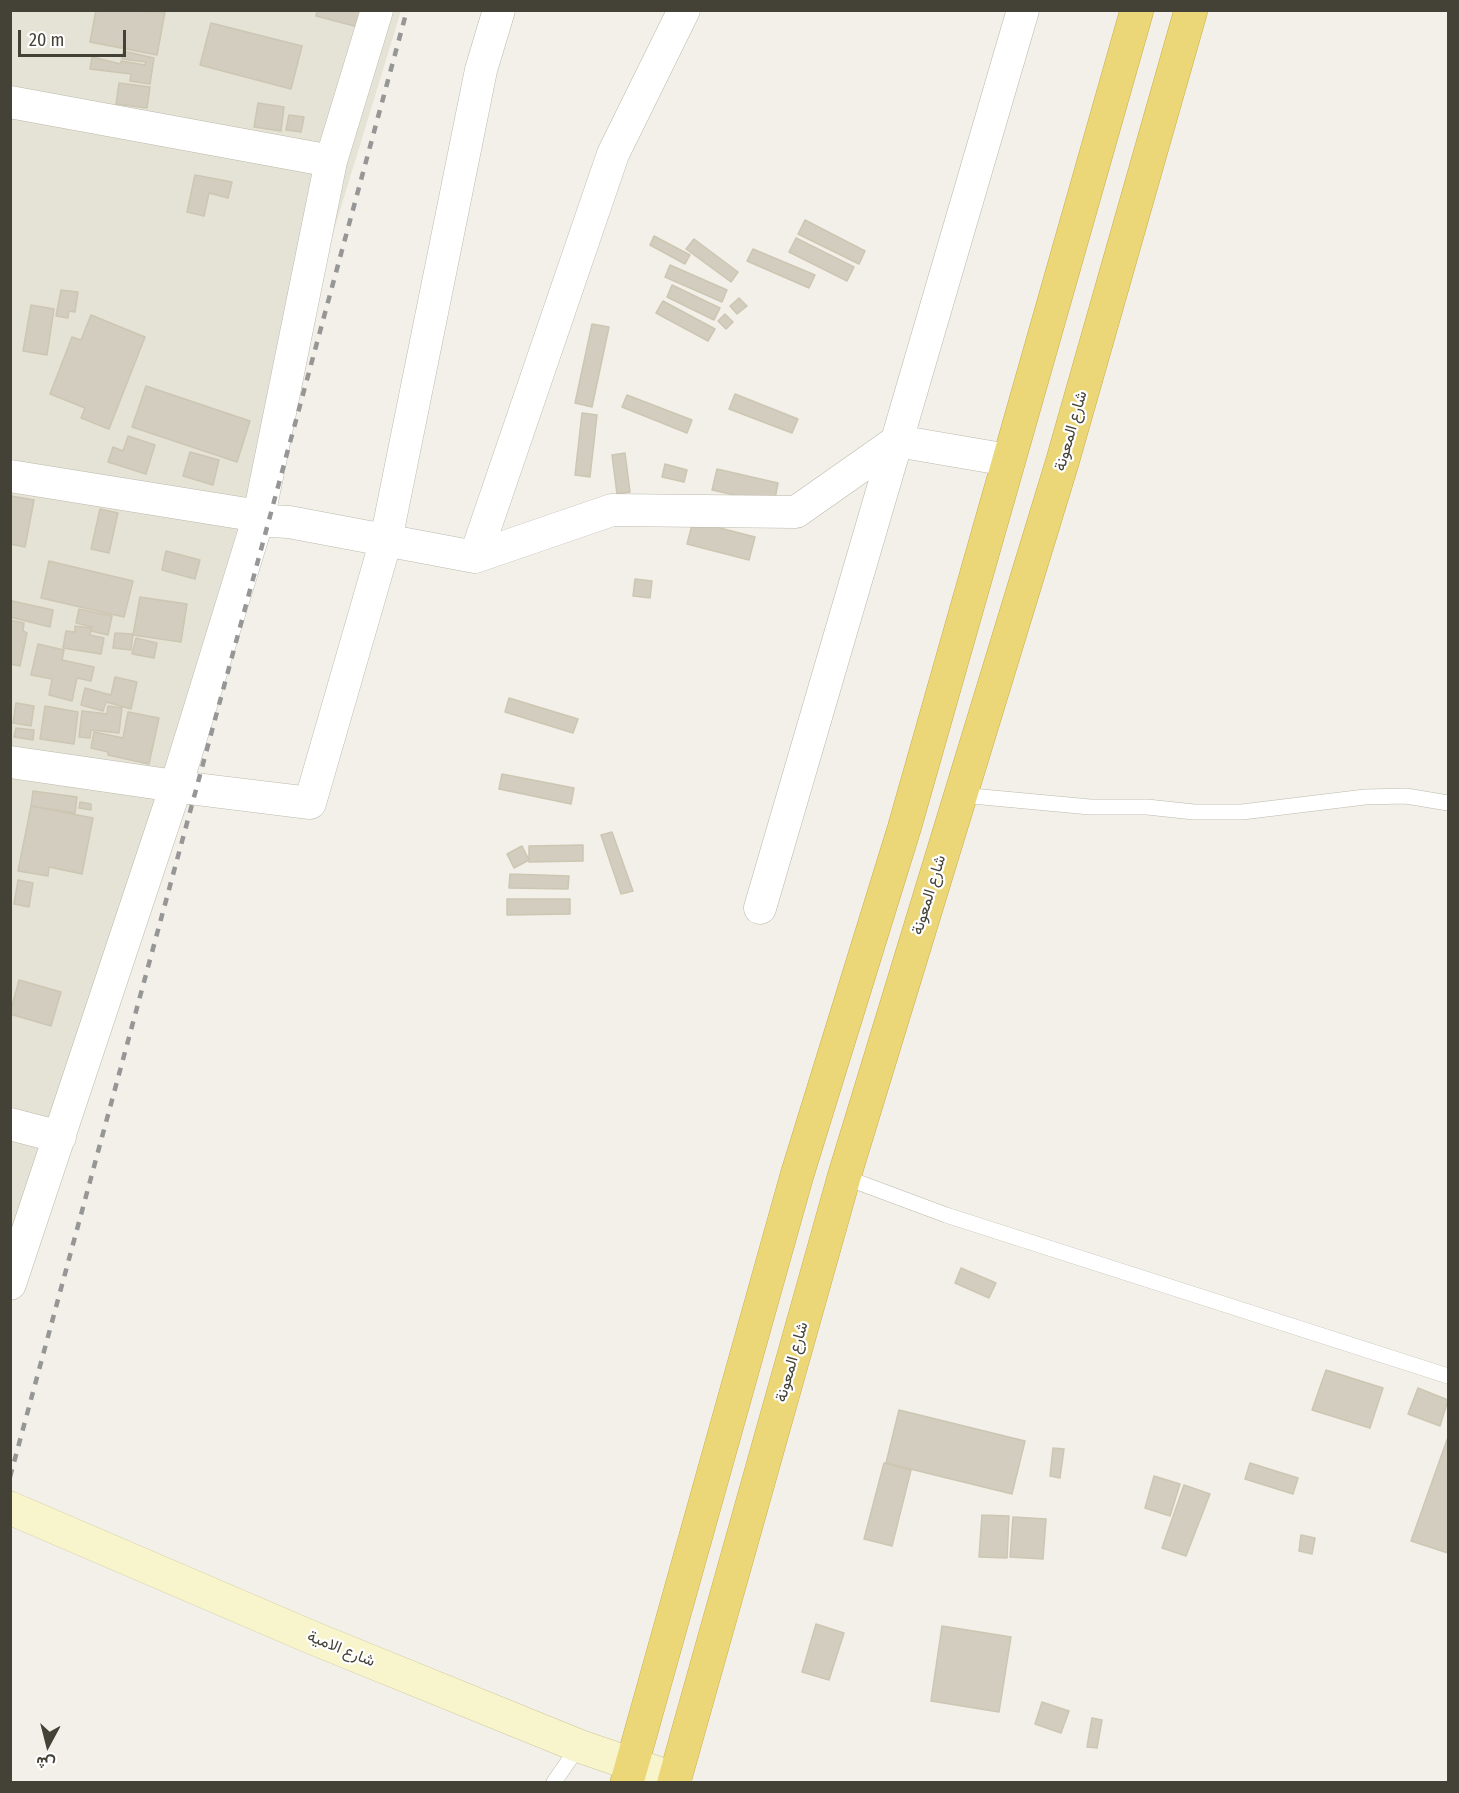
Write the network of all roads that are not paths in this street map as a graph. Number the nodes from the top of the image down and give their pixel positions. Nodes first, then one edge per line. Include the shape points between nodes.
1 (377, 10) edge
2 (499, 10) edge
3 (684, 10) edge
4 (1023, 10) edge
5 (1137, 10) edge
6 (1191, 10) edge
7 (10, 102) edge
8 (331, 161) junction
9 (897, 441) junction
10 (1008, 460) junction
11 (10, 476) edge
12 (259, 516) junction
13 (386, 540) junction
14 (475, 557) junction
15 (10, 762) edge
16 (176, 786) junction
17 (961, 795) junction
18 (1449, 803) edge
19 (760, 908) dead end
20 (10, 1124) edge
21 (60, 1137) junction
22 (844, 1177) junction
23 (10, 1284) edge
24 (1449, 1376) edge
25 (10, 1508) edge
26 (579, 1746) junction
27 (630, 1773) edge
28 (675, 1780) edge
29 (555, 1782) edge

1 - 8 street
2 - 13 street via 481,70
3 - 14 street via 613,154
4 - 9 street
5 - 10 highway
6 - 17 highway, شارع المعونة via 1065,452
7 - 8 street
8 - 12 street
9 - 10 street
9 - 14 street via 796,513 612,510
9 - 19 street
10 - 27 highway via 904,829 797,1175
11 - 12 street
12 - 13 street via 268,521
12 - 16 street
13 - 14 street
13 - 16 street via 310,803
15 - 16 street
16 - 21 street
17 - 18 lane via 1090,807 1242,813 1365,797 1407,796
17 - 22 highway, شارع المعونة
20 - 21 street
21 - 23 street
22 - 24 lane via 946,1215
22 - 28 highway, شارع المعونة
25 - 26 street, شارع الامية via 313,1638
26 - 27 street, شارع الامية
26 - 29 lane
27 - 28 street, شارع الامية

